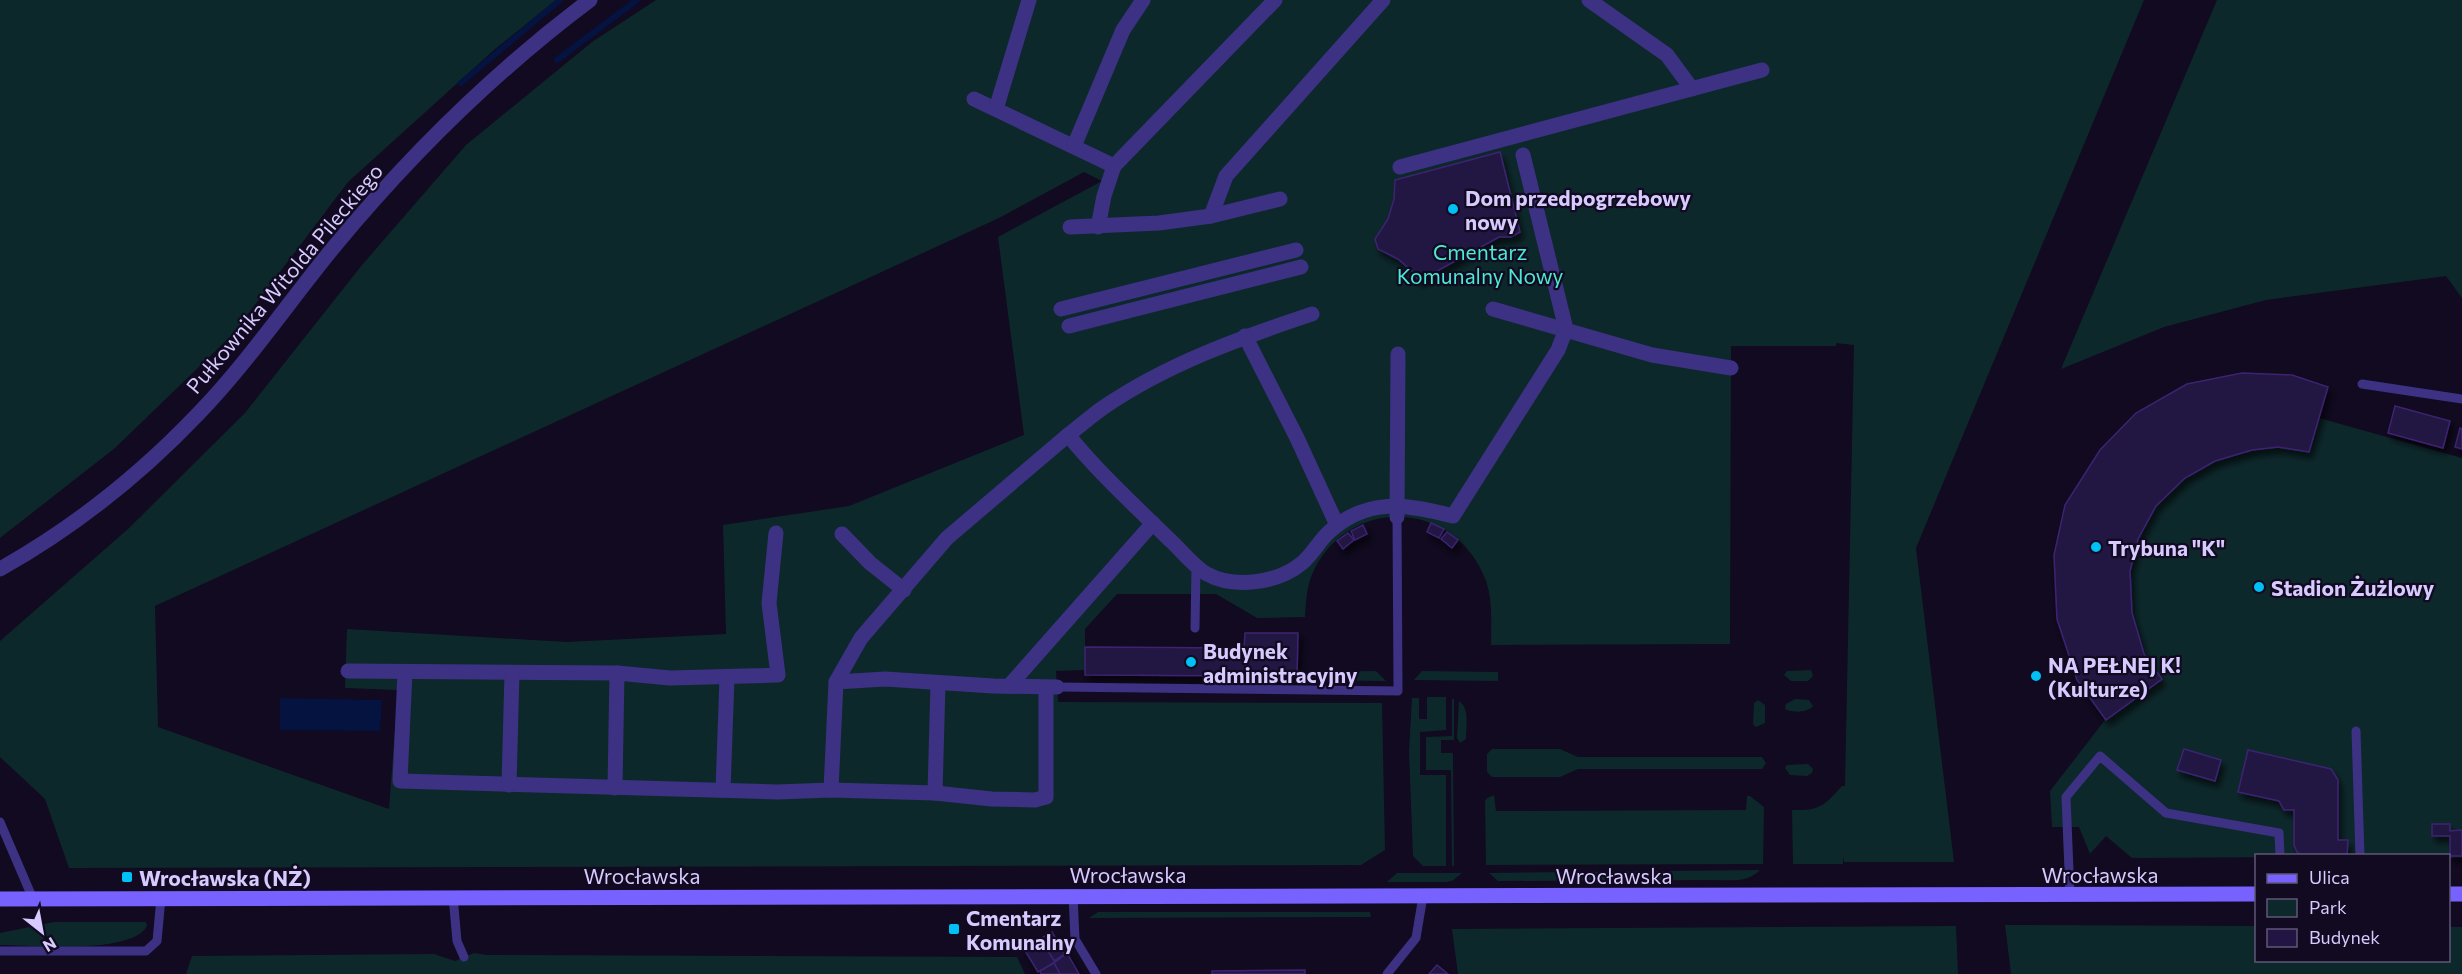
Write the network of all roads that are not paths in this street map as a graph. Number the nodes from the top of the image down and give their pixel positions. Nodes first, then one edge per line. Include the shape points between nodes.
1 (590, 0) edge
2 (1029, 0) edge
3 (1143, 0) edge
4 (1275, 0) edge
5 (1383, 0) edge
6 (1588, 0) edge
7 (1762, 69) dead end
8 (1692, 89) junction
9 (974, 99) dead end
10 (996, 109) junction
11 (1074, 146) junction
12 (1523, 155) dead end
13 (1114, 166) junction
14 (1400, 167) dead end
15 (1280, 199) dead end
16 (1211, 216) junction
17 (1098, 226) junction
18 (1070, 227) dead end
19 (1296, 250) dead end
20 (1300, 267) dead end
21 (1061, 309) dead end
22 (1493, 309) dead end
23 (1312, 314) dead end
24 (1069, 326) dead end
25 (1566, 329) junction
26 (1245, 336) junction
27 (1398, 354) dead end
28 (1731, 368) dead end
29 (2362, 384) dead end
30 (2462, 399) edge
31 (1068, 435) junction
32 (1391, 512) junction
33 (1153, 523) junction
34 (1337, 525) junction
35 (776, 533) dead end
36 (842, 534) dead end
37 (1196, 565) junction
38 (0, 570) edge
39 (904, 590) junction
40 (1195, 628) dead end
41 (348, 671) dead end
42 (405, 672) junction
43 (512, 673) junction
44 (617, 673) junction
45 (727, 678) junction
46 (836, 682) junction
47 (938, 684) junction
48 (1009, 686) junction
49 (1052, 688) junction
50 (2356, 731) dead end
51 (509, 785) junction
52 (615, 788) junction
53 (723, 790) junction
54 (831, 790) junction
55 (935, 793) junction
56 (0, 822) edge
57 (2280, 854) edge
58 (2360, 854) edge
59 (2255, 894) edge
60 (1073, 895) junction
61 (2070, 895) junction
62 (453, 896) junction
63 (1423, 896) junction
64 (161, 898) junction
65 (0, 899) edge
66 (33, 899) junction
67 (0, 951) edge
68 (464, 957) dead end
69 (1096, 974) edge
70 (1387, 974) edge

1 - 38 street, Pułkownika Witolda Pileckiego via 507,68 415,155 333,248 221,389 150,461 70,526
2 - 10 street
3 - 11 street via 1123,30
4 - 13 street
5 - 16 street via 1226,176
6 - 8 street via 1667,55
7 - 8 street
8 - 14 street
9 - 10 street
10 - 11 street
11 - 13 street
12 - 25 street
13 - 17 street
15 - 16 street
16 - 17 street
17 - 18 street
19 - 21 street
20 - 24 street
22 - 25 street
23 - 26 street
25 - 28 street via 1652,355
25 - 32 street via 1558,350 1453,516 1425,509
26 - 31 street via 1153,379 1103,408
26 - 34 street
27 - 32 street
29 - 30 lane
31 - 33 street
31 - 39 street via 947,538
32 - 34 street via 1348,516
32 - 49 lane via 1398,691
33 - 37 street
33 - 48 street
34 - 37 street via 1302,564 1272,579 1236,583 1206,574
35 - 45 street via 769,603 777,675
36 - 39 street via 870,564
37 - 40 lane
39 - 46 street via 861,638
41 - 42 street
42 - 43 street
42 - 51 street via 400,782
43 - 44 street
43 - 51 street
44 - 45 street
44 - 52 street
45 - 53 street
46 - 47 street via 885,679
46 - 54 street
47 - 48 street
47 - 55 street
48 - 49 street
49 - 55 street via 1046,797 992,800
50 - 58 lane
51 - 52 street
52 - 53 street
53 - 54 street
54 - 55 street
56 - 66 lane
57 - 61 lane via 2279,833 2166,813 2100,756 2066,797
59 - 61 main road, Wrocławska
60 - 62 main road, Wrocławska
60 - 63 main road, Wrocławska
60 - 69 lane via 1075,939
61 - 63 main road, Wrocławska
62 - 64 main road, Wrocławska
62 - 68 lane via 457,941
63 - 70 lane via 1416,938
64 - 66 main road, Wrocławska
64 - 67 lane via 157,941 146,951
65 - 66 main road, Wrocławska

